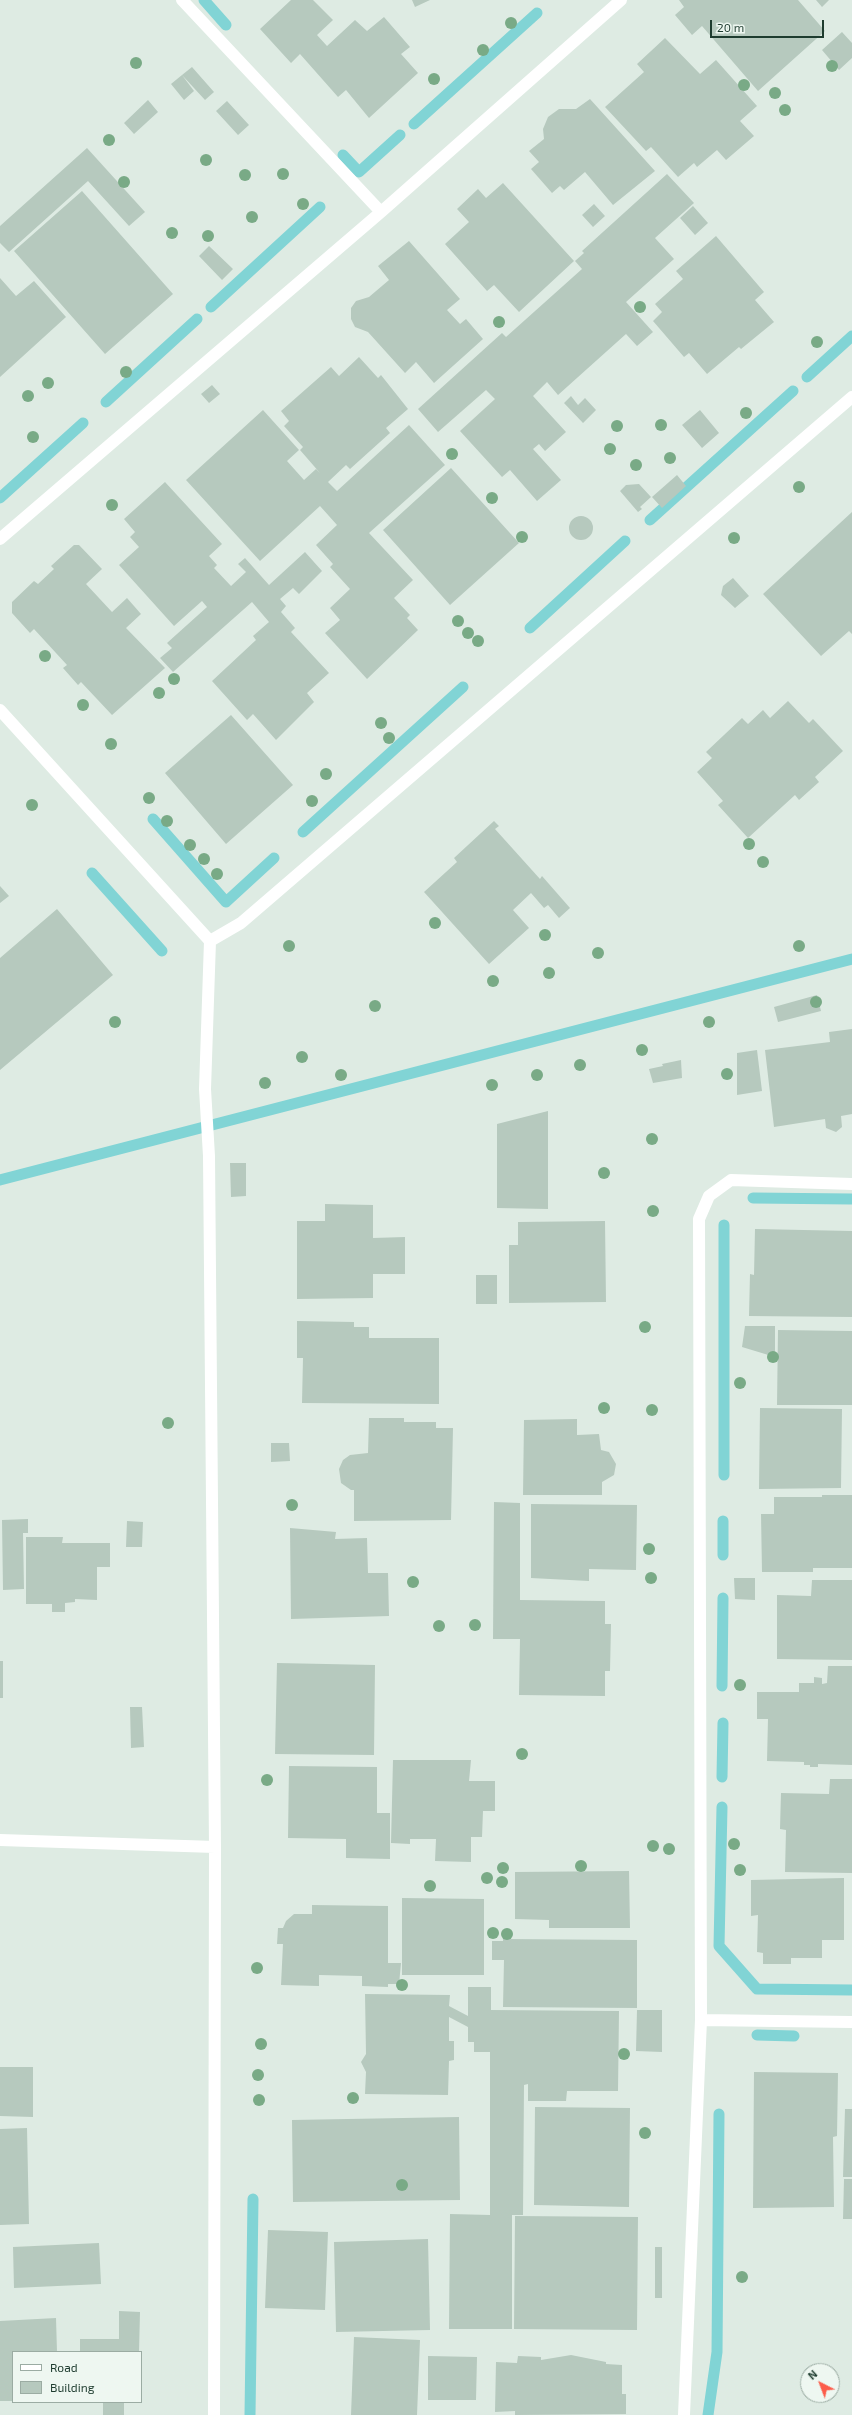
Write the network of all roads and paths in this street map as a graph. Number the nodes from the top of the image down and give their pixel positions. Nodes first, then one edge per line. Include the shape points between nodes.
1 (182, 0) edge
2 (621, 0) edge
3 (381, 212) junction
4 (852, 397) edge
5 (0, 539) edge
6 (0, 710) edge
7 (210, 941) junction
8 (852, 1184) edge
9 (0, 1840) edge
10 (215, 1847) junction
11 (701, 2020) junction
12 (852, 2022) edge
13 (214, 2415) edge
14 (684, 2415) edge

1 - 3 street
2 - 3 street
3 - 5 street
4 - 7 street via 241,923
6 - 7 street
7 - 10 street via 205,1089 209,1156
8 - 11 street via 731,1180 709,1196 699,1219
9 - 10 street
10 - 13 street
11 - 12 street
11 - 14 street

